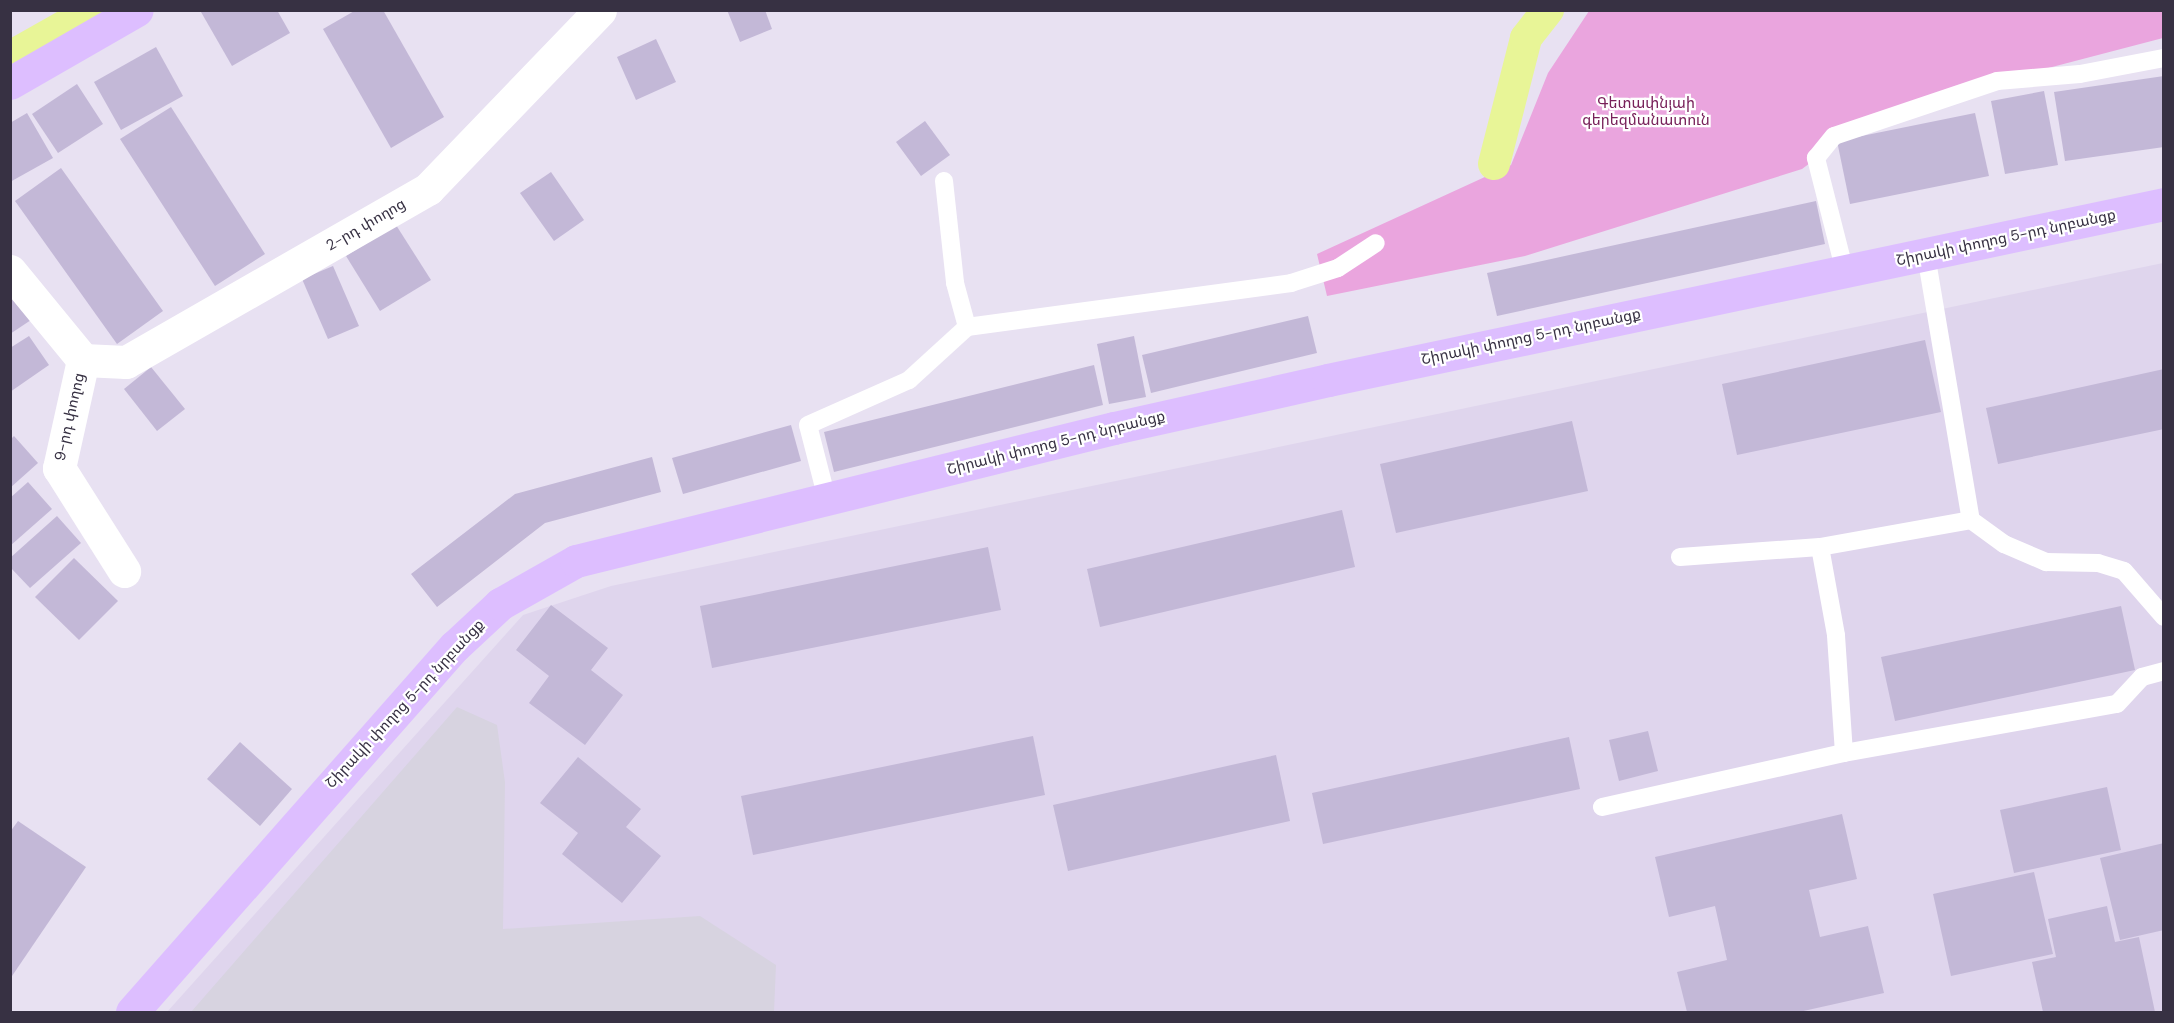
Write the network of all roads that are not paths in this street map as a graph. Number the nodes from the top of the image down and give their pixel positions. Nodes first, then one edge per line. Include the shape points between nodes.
1 (137, 10) edge
2 (600, 10) edge
3 (2163, 58) edge
4 (10, 83) edge
5 (944, 182) dead end
6 (2163, 204) edge
7 (1376, 243) dead end
8 (1926, 255) junction
9 (10, 271) edge
10 (1845, 272) junction
11 (967, 327) junction
12 (83, 360) junction
13 (827, 499) junction
14 (1971, 520) junction
15 (1820, 547) junction
16 (1680, 557) dead end
17 (124, 571) dead end
18 (2163, 617) edge
19 (2163, 671) edge
20 (1844, 753) junction
21 (1602, 807) dead end
22 (132, 1012) edge

1 - 4 street
2 - 12 street, 2-րդ փողոց via 428,189 126,362
3 - 10 lane via 2080,74 1997,81 1834,136 1816,158
5 - 11 lane via 956,283
6 - 8 street, Շիրակի փողոց 5-րդ նրբանցք
7 - 11 lane via 1338,268 1291,283
8 - 10 street, Շիրակի փողոց 5-րդ նրբանցք
8 - 14 lane
9 - 12 street, 9-րդ փողոց
10 - 13 street, Շիրակի փողոց 5-րդ նրբանցք via 1328,380
11 - 13 lane via 909,380 808,426
12 - 17 street, 9-րդ փողոց via 58,468
13 - 22 street, Շիրակի փողոց 5-րդ նրբանցք via 576,561 500,604 424,681
14 - 15 lane
14 - 18 lane via 2004,544 2046,562 2098,563 2124,571
15 - 16 lane
15 - 20 lane via 1836,635
19 - 20 lane via 2142,677 2117,704
20 - 21 lane

